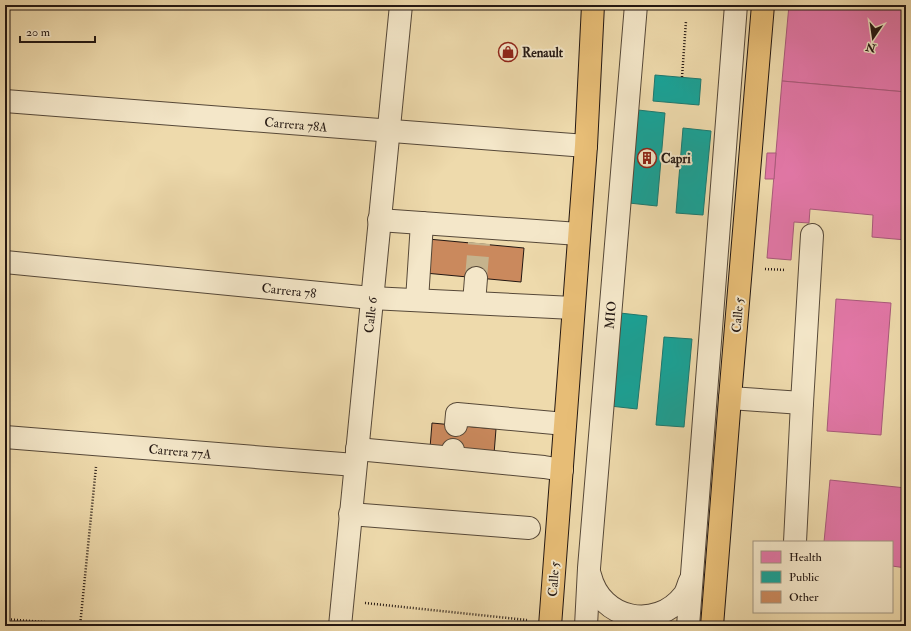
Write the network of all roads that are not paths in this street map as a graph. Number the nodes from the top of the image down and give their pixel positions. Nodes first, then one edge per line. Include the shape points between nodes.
1 (400, 5) edge
2 (593, 5) edge
3 (636, 5) edge
4 (736, 5) edge
5 (763, 5) edge
6 (5, 101) edge
7 (388, 131) junction
8 (586, 146) junction
9 (379, 220) junction
10 (422, 223) junction
11 (579, 234) junction
12 (812, 235) dead end
13 (5, 262) edge
14 (476, 278) tunnel mouth
15 (371, 298) junction
16 (417, 300) junction
17 (474, 303) junction
18 (573, 308) junction
19 (730, 398) junction
20 (802, 403) junction
21 (565, 424) junction
22 (456, 425) dead end
23 (5, 436) edge
24 (356, 457) junction
25 (562, 470) junction
26 (350, 514) junction
27 (529, 528) dead end
28 (795, 541) edge
29 (589, 568) junction
30 (692, 578) junction
31 (550, 624) edge
32 (340, 626) edge
33 (586, 626) edge
34 (688, 626) edge
35 (712, 626) edge

1 - 7 street, Calle 6
2 - 8 main road, Calle 5
3 - 29 street, MIO
4 - 30 street
5 - 19 main road, Calle 5
6 - 7 street, Carrera 78A
7 - 8 street, Carrera 78A
7 - 9 street, Calle 6
8 - 11 main road, Calle 5
9 - 10 street
9 - 15 street, Calle 6
10 - 11 street via 480,236
10 - 16 street
11 - 18 main road, Calle 5
12 - 20 street
13 - 15 street, Carrera 78
14 - 17 street
15 - 16 street, Carrera 78
15 - 24 street, Calle 6
16 - 17 street, Carrera 78
17 - 18 street, Carrera 78
18 - 21 main road, Calle 5
19 - 20 street
19 - 35 main road, Calle 5
20 - 28 street
21 - 22 street via 457,414
21 - 25 main road, Calle 5
23 - 24 street, Carrera 77A via 98,444
24 - 25 street, Carrera 77A via 453,454
24 - 26 street, Calle 6
25 - 31 main road, Calle 5
26 - 27 street
26 - 32 street, Calle 6
29 - 30 street via 593,586 603,601 618,612 636,617 654,616 671,608 684,594
29 - 33 street, MIO
30 - 34 street

